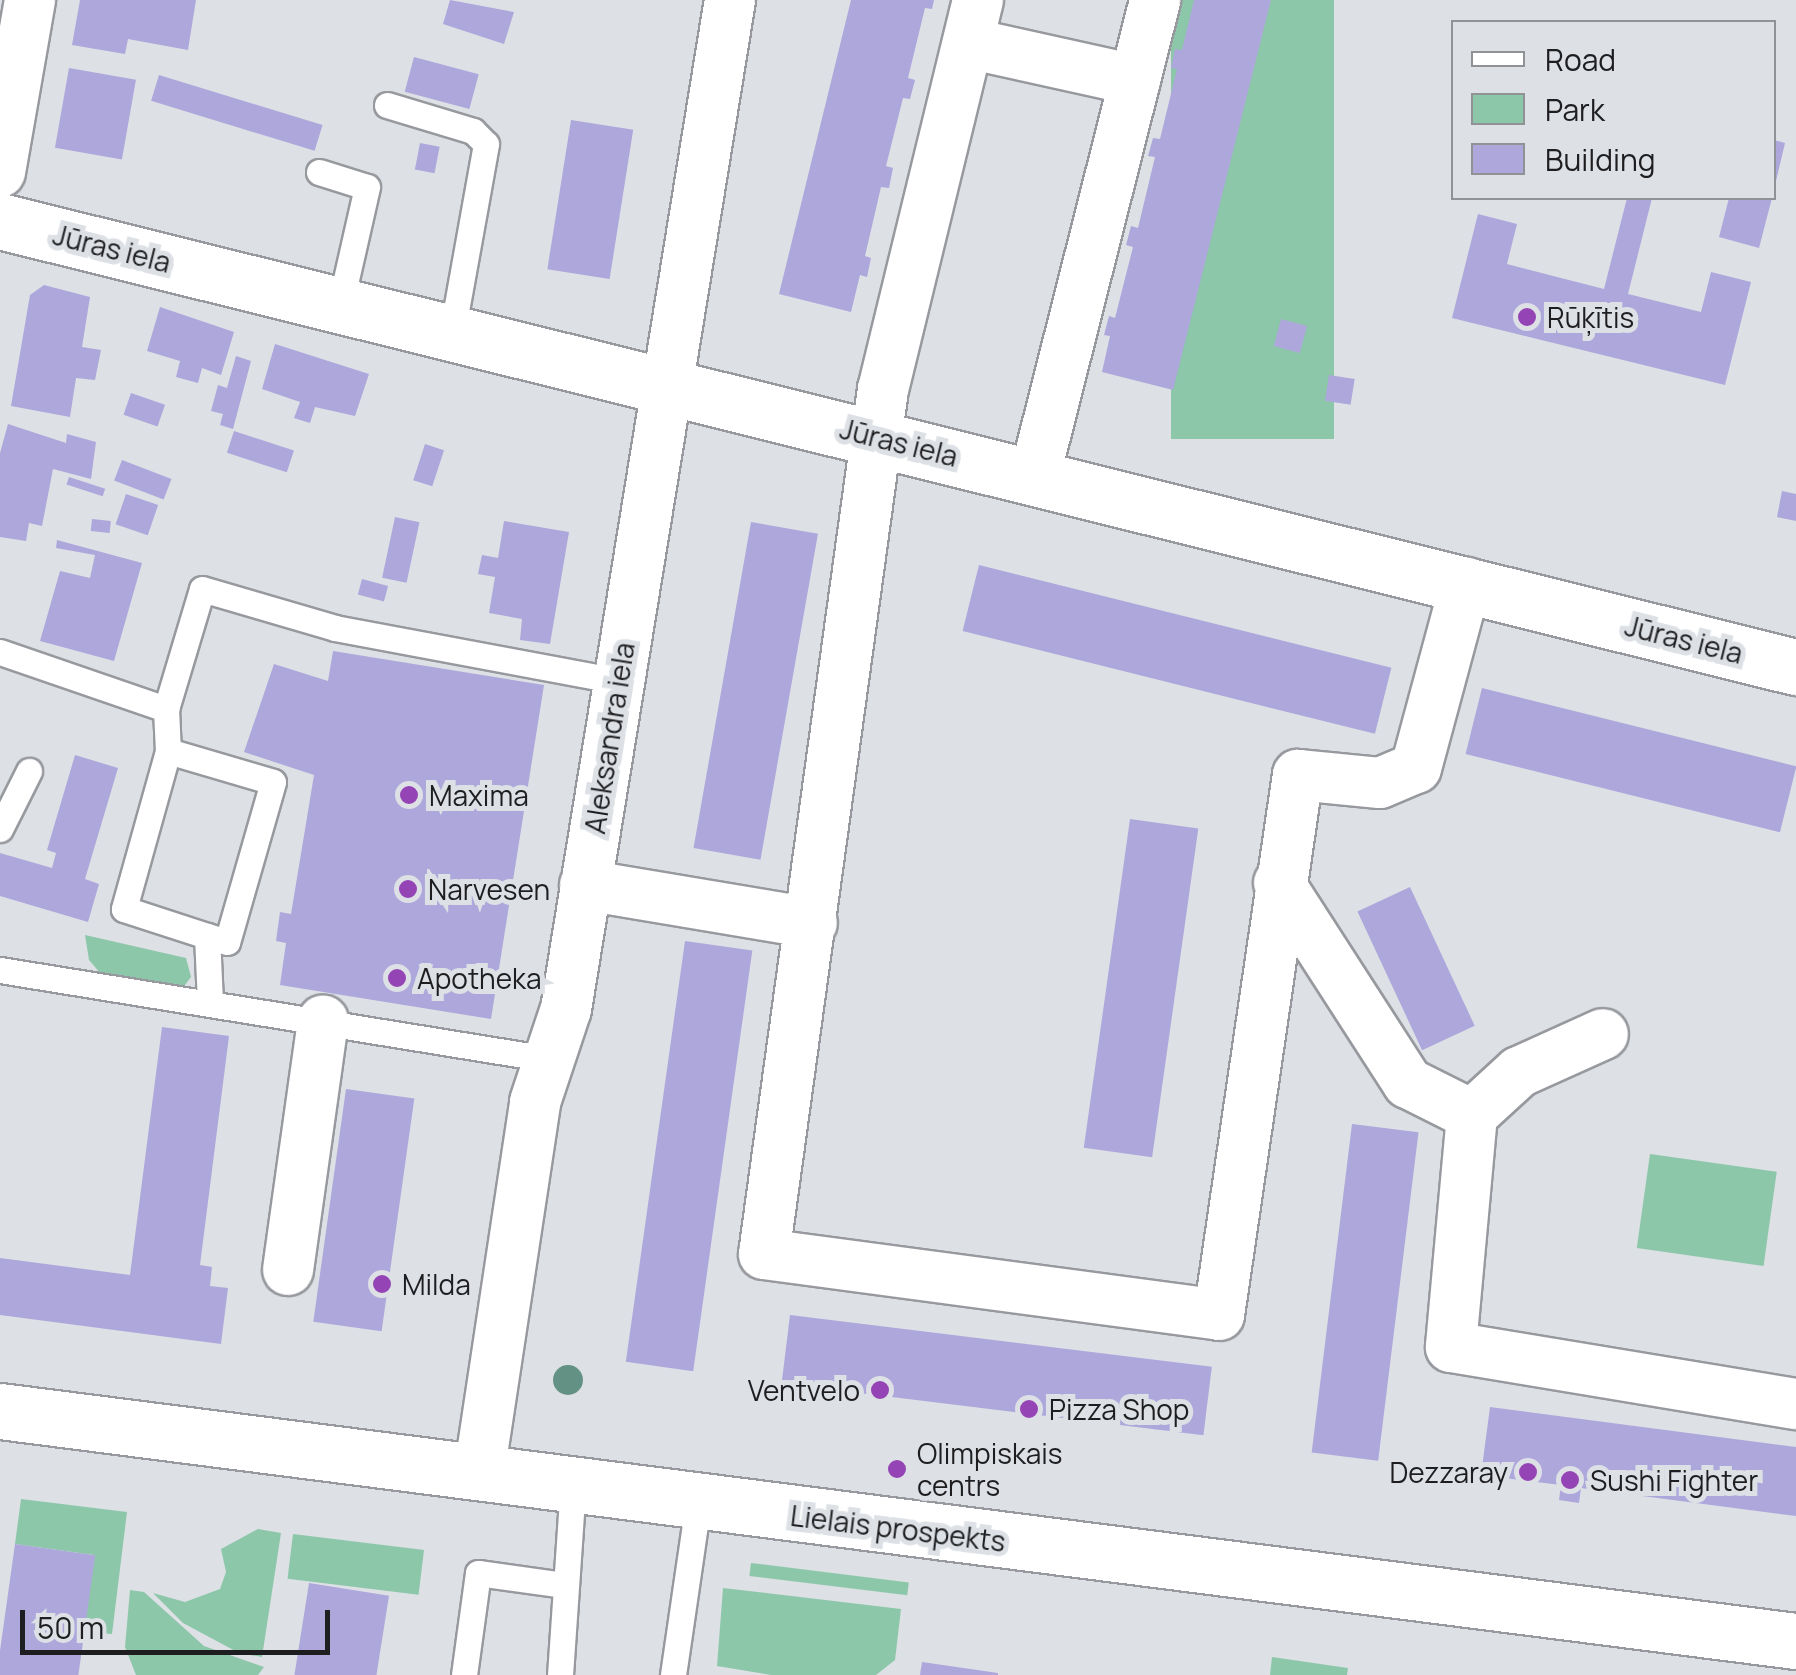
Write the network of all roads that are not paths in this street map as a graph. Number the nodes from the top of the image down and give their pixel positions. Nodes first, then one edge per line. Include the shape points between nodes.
1 (30, 0) edge
2 (730, 0) edge
3 (1155, 0) edge
4 (973, 21) edge
5 (1134, 80) junction
6 (387, 105) dead end
7 (0, 172) edge
8 (319, 172) dead end
9 (0, 221) edge
10 (340, 306) junction
11 (452, 333) junction
12 (666, 387) junction
13 (877, 436) junction
14 (1035, 475) junction
15 (1466, 583) junction
16 (0, 652) edge
17 (1796, 667) edge
18 (618, 681) junction
19 (166, 709) junction
20 (168, 751) junction
21 (30, 771) dead end
22 (0, 829) edge
23 (1278, 884) junction
24 (585, 885) junction
25 (812, 923) junction
26 (207, 936) junction
27 (0, 970) edge
28 (210, 1002) junction
29 (322, 1020) junction
30 (1603, 1034) dead end
31 (548, 1059) junction
32 (1472, 1116) junction
33 (288, 1270) dead end
34 (1796, 1404) edge
35 (0, 1411) edge
36 (479, 1474) junction
37 (573, 1486) junction
38 (698, 1504) junction
39 (562, 1585) junction
40 (1796, 1641) edge
41 (464, 1675) edge
42 (560, 1675) edge
43 (673, 1675) edge

1 - 7 street
2 - 12 street, Aleksandra iela
3 - 5 street
4 - 5 street
4 - 13 street
5 - 14 street
6 - 11 lane via 473,130 486,144
8 - 10 lane via 366,187
9 - 10 street, Jūras iela
10 - 11 street, Jūras iela
11 - 12 street, Jūras iela
12 - 13 street, Jūras iela
12 - 18 street, Aleksandra iela
13 - 14 street, Jūras iela
13 - 25 street
14 - 15 street, Jūras iela
15 - 17 street, Jūras iela
15 - 23 street via 1416,768 1380,783 1298,775
16 - 19 lane
18 - 19 lane via 335,628 202,589
18 - 24 street, Aleksandra iela
19 - 20 lane
20 - 26 lane via 124,909
20 - 26 lane via 273,782 227,942
21 - 22 lane
23 - 25 street via 1219,1315 764,1254
23 - 32 street via 1408,1083
24 - 25 street
24 - 31 street, Aleksandra iela via 566,1009
26 - 28 lane
27 - 28 lane
28 - 29 lane
29 - 31 lane
29 - 33 street
30 - 32 street via 1518,1072
31 - 36 street, Aleksandra iela via 535,1102
32 - 34 street via 1451,1346
35 - 36 street, Lielais prospekts
36 - 37 street, Lielais prospekts
37 - 38 street, Lielais prospekts
37 - 39 lane
38 - 40 street, Lielais prospekts
38 - 43 lane
39 - 41 lane via 478,1573
39 - 42 lane

